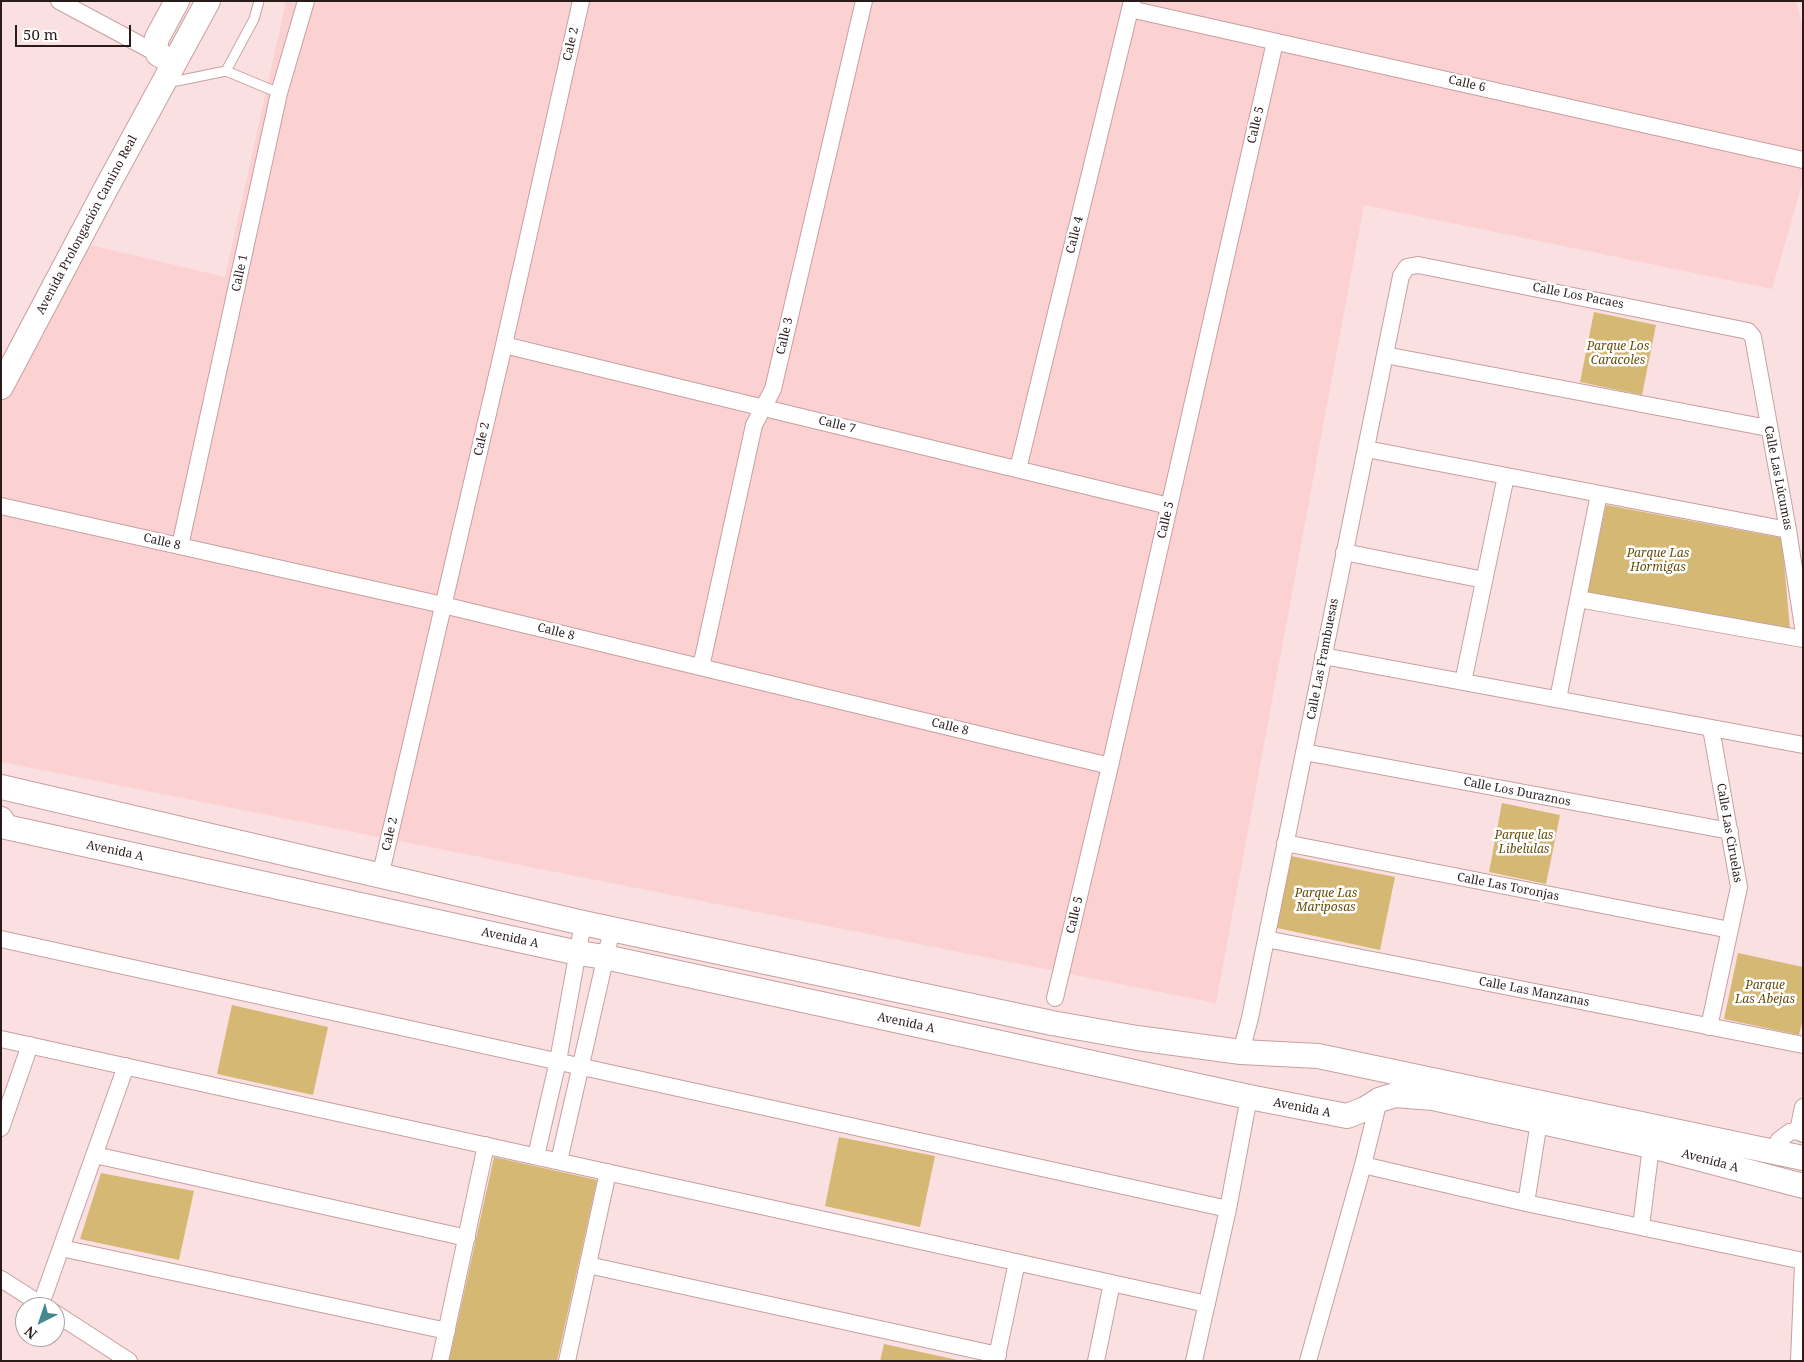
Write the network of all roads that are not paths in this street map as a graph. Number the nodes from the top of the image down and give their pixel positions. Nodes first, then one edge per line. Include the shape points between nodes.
1 (59, 1) edge
2 (177, 1) edge
3 (208, 1) edge
4 (260, 1) edge
5 (306, 1) edge
6 (581, 1) edge
7 (864, 1) edge
8 (1131, 5) edge
9 (1275, 42) junction
10 (166, 65) junction
11 (226, 71) junction
12 (279, 93) junction
13 (1803, 160) edge
14 (1407, 267) joint
15 (1748, 331) joint
16 (504, 345) junction
17 (1385, 356) junction
18 (1, 387) edge
19 (763, 408) junction
20 (1768, 428) junction
21 (1366, 449) junction
22 (1018, 469) junction
23 (1506, 476) junction
24 (1599, 494) junction
25 (1, 506) edge
26 (1169, 506) junction
27 (1788, 530) junction
28 (180, 546) junction
29 (1344, 552) junction
30 (1484, 580) junction
31 (1578, 599) junction
32 (443, 605) junction
33 (1803, 627) edge
34 (1803, 639) edge
35 (1323, 656) junction
36 (701, 667) junction
37 (1463, 682) junction
38 (1558, 700) junction
39 (1711, 728) junction
40 (1803, 745) edge
41 (1304, 752) junction
42 (1110, 766) junction
43 (1, 787) edge
44 (3, 829) edge
45 (1730, 831) junction
46 (1286, 843) junction
47 (380, 877) junction
48 (583, 923) junction
49 (612, 928) junction
50 (1730, 930) junction
51 (1, 939) edge
52 (1266, 939) junction
53 (578, 953) junction
54 (605, 957) junction
55 (1055, 998) dead end
56 (1710, 1027) junction
57 (1, 1039) edge
58 (30, 1045) junction
59 (1803, 1045) edge
60 (1241, 1052) junction
61 (558, 1061) junction
62 (126, 1066) junction
63 (581, 1067) junction
64 (1249, 1098) junction
65 (1379, 1100) junction
66 (1803, 1107) edge
67 (1539, 1122) junction
68 (1, 1128) edge
69 (1800, 1132) edge
70 (486, 1145) junction
71 (1651, 1146) junction
72 (1773, 1152) junction
73 (95, 1155) junction
74 (536, 1156) junction
75 (1803, 1158) edge
76 (559, 1161) junction
77 (1363, 1165) junction
78 (608, 1172) junction
79 (1803, 1186) edge
80 (1526, 1203) junction
81 (1228, 1209) junction
82 (1641, 1227) junction
83 (467, 1238) junction
84 (61, 1248) junction
85 (1017, 1262) junction
86 (1803, 1262) edge
87 (588, 1264) junction
88 (1, 1279) edge
89 (1112, 1283) junction
90 (29, 1297) edge
91 (46, 1297) edge
92 (1207, 1304) junction
93 (65, 1319) edge
94 (446, 1331) junction
95 (997, 1358) edge
96 (129, 1361) edge
97 (440, 1361) edge
98 (568, 1361) edge
99 (1096, 1361) edge
100 (1194, 1361) edge
101 (1308, 1361) edge
102 (1799, 1361) edge

1 - 10 street
2 - 10 street, Avenida Prolongación Camino Real via 155,47
3 - 10 street, Avenida Prolongación Camino Real
4 - 11 lane
5 - 12 street, Calle 1
6 - 16 street, Cale 2
7 - 19 street, Calle 3 via 773,389
8 - 9 street, Calle 6
8 - 22 street, Calle 4
9 - 13 street, Calle 6
9 - 26 street, Calle 5
10 - 11 lane via 177,81
10 - 18 street, Avenida Prolongación Camino Real via 12,360
11 - 12 lane
12 - 28 street, Calle 1
14 - 15 street, Calle Los Pacaes via 1418,265
14 - 17 street, Calle Las Frambuesas via 1401,276
15 - 20 street, Calle Las Lúcumas via 1753,337
16 - 19 street, Calle 7
16 - 32 street, Cale 2
17 - 20 street
17 - 21 street, Calle Las Frambuesas
19 - 22 street, Calle 7
19 - 36 street, Calle 3 via 754,425
20 - 27 street, Calle Las Lúcumas
21 - 23 street
21 - 29 street, Calle Las Frambuesas
22 - 26 street, Calle 7
23 - 24 street
23 - 30 street
24 - 27 street
24 - 31 street
25 - 28 street, Calle 8
26 - 42 street, Calle 5
27 - 33 street, Calle Las Lúcumas
28 - 32 street, Calle 8
29 - 30 street
29 - 35 street, Calle Las Frambuesas
30 - 37 street
31 - 34 street
31 - 38 street
32 - 36 street, Calle 8
32 - 47 street, Cale 2
35 - 37 street
35 - 41 street, Calle Las Frambuesas
36 - 42 street, Calle 8
37 - 38 street
38 - 39 street
39 - 40 street
39 - 45 street, Calle Las Ciruelas
41 - 45 street, Calle Los Duraznos
41 - 46 street, Calle Las Frambuesas
42 - 55 street, Calle 5
43 - 47 street, Avenida A
44 - 53 street, Avenida A
45 - 50 street, Calle Las Ciruelas via 1739,887
46 - 50 street, Calle Las Toronjas
46 - 52 street, Calle Las Frambuesas
47 - 48 street, Avenida A
48 - 49 street, Avenida A
48 - 53 street
49 - 54 street
49 - 60 street, Avenida A via 1052,1023
50 - 56 street, Calle Las Ciruelas
51 - 61 street
52 - 56 street, Calle Las Manzanas
52 - 60 street, Calle Las Frambuesas
53 - 54 street, Avenida A
53 - 61 street
54 - 63 street
54 - 64 street, Avenida A
56 - 59 street, Calle Las Manzanas
57 - 58 street
58 - 62 street
58 - 68 street
60 - 72 street, Avenida A via 1318,1056
61 - 63 street
61 - 74 street
62 - 70 street
62 - 73 street
63 - 76 street
63 - 81 street
64 - 65 street, Avenida A via 1347,1116
64 - 81 street
65 - 67 street, Avenida A via 1395,1094 1433,1098
65 - 77 street
66 - 69 street
67 - 71 street, Avenida A
67 - 80 street
69 - 72 street via 1783,1136
70 - 74 street
70 - 83 street
71 - 79 street, Avenida A
71 - 82 street
72 - 75 street, Avenida A
73 - 83 street
73 - 84 street
74 - 76 street
76 - 78 street
77 - 80 street
77 - 101 street
78 - 85 street
78 - 87 street
80 - 82 street
81 - 92 street
82 - 86 street
83 - 94 street
84 - 91 street
84 - 94 street
85 - 89 street
85 - 95 street
86 - 102 street
87 - 95 street
87 - 98 street
88 - 90 street
89 - 92 street
89 - 99 street
92 - 100 street
93 - 96 street
94 - 97 street

